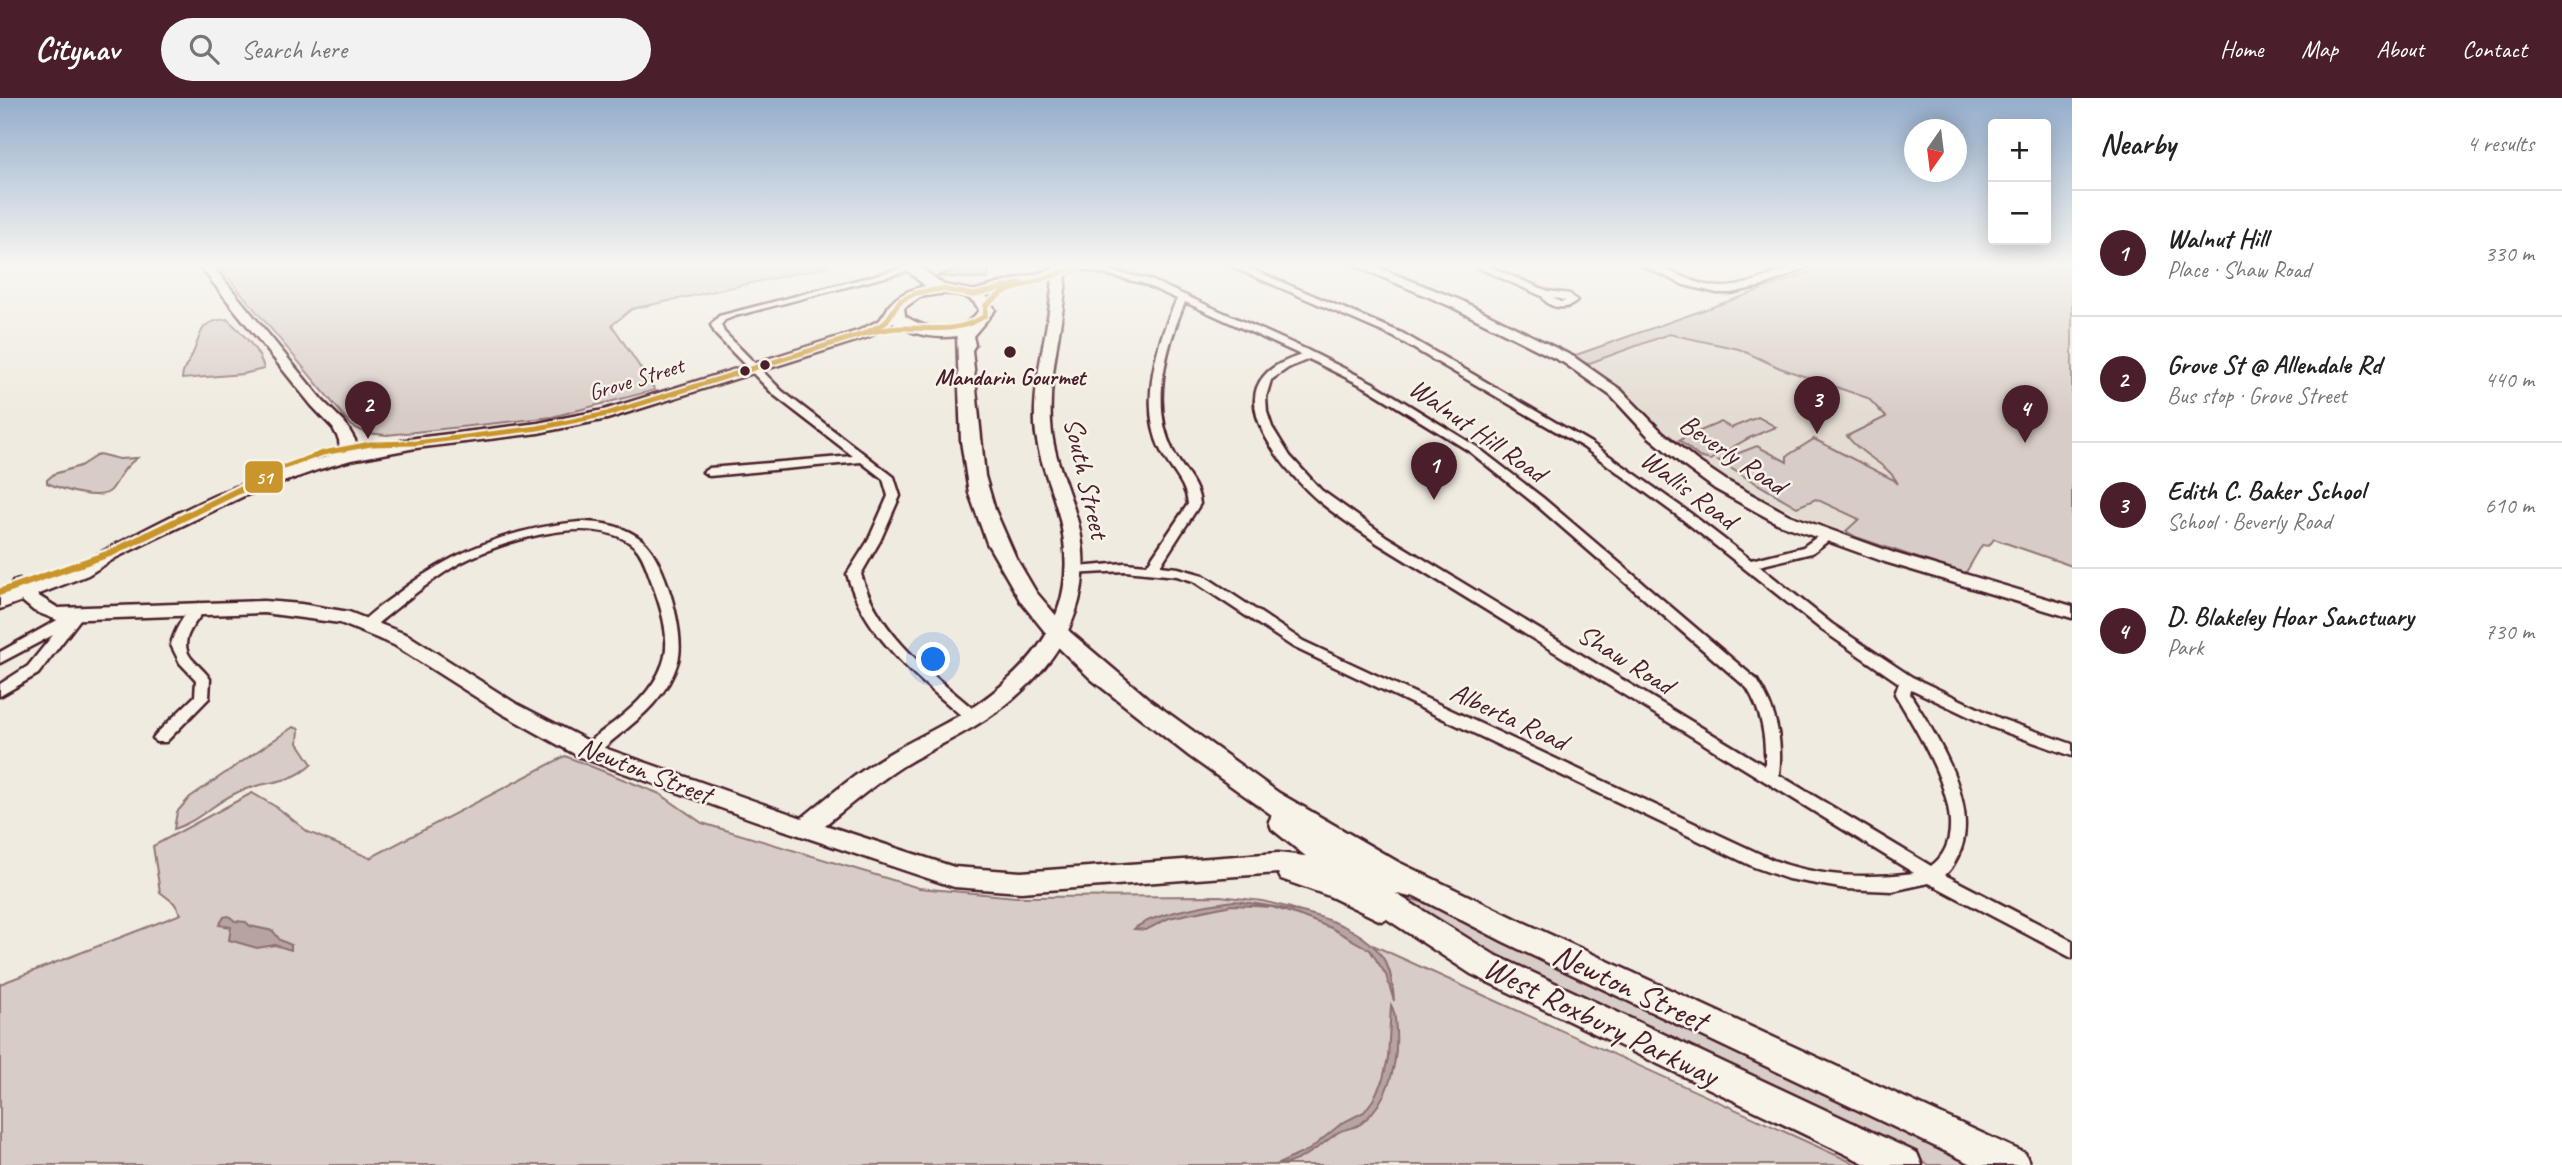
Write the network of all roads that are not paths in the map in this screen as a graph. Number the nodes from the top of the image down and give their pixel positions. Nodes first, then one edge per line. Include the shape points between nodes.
1 (245, 314) edge
2 (737, 314) edge
3 (891, 314) edge
4 (897, 314) edge
5 (984, 314) edge
6 (1052, 314) edge
7 (1177, 314) edge
8 (1217, 314) edge
9 (1349, 314) edge
10 (1477, 314) edge
11 (971, 326) junction
12 (912, 328) junction
13 (938, 332) junction
14 (863, 334) junction
15 (964, 350) junction
16 (1309, 355) junction
17 (754, 368) junction
18 (416, 443) joint
19 (345, 451) junction
20 (861, 458) junction
21 (709, 472) dead end
22 (1828, 535) junction
23 (1748, 565) junction
24 (1151, 569) junction
25 (1077, 571) junction
26 (45, 582) junction
27 (22, 590) junction
28 (0, 592) edge
29 (0, 603) edge
30 (199, 608) junction
31 (2072, 612) edge
32 (77, 614) junction
33 (367, 625) junction
34 (1057, 636) junction
35 (0, 658) edge
36 (1907, 681) junction
37 (0, 691) edge
38 (973, 717) junction
39 (161, 738) dead end
40 (2072, 750) edge
41 (588, 751) junction
42 (1219, 766) junction
43 (1771, 778) junction
44 (806, 828) junction
45 (1233, 864) junction
46 (1340, 870) junction
47 (1930, 874) junction
48 (1435, 894) junction
49 (2072, 950) edge
50 (1482, 964) junction
51 (1905, 1165) edge
52 (2013, 1165) edge

1 - 19 main road via 345,434
2 - 17 street via 716,325
3 - 14 main road, Grove Street via 885,323
4 - 12 main road
5 - 11 main road, West Roxbury Parkway
6 - 25 main road, South Street via 1043,426 1076,549
7 - 24 street via 1162,356 1155,412 1157,429 1191,486 1194,504
8 - 16 street, Walnut Hill Road
9 - 23 street, Wallis Road via 1490,387 1616,464
10 - 22 main road, Beverly Road via 1569,359 1599,379 1655,434 1721,485 1783,519
11 - 13 main road
11 - 15 main road, West Roxbury Parkway
12 - 13 main road
12 - 14 main road, Grove Street
13 - 15 main road
14 - 17 main road, Grove Street
15 - 34 main road, West Roxbury Parkway via 971,451 979,494 1014,574
16 - 43 street, Walnut Hill Road via 1369,385 1497,466 1740,673 1760,696 1768,715 1774,739
16 - 43 street, Shaw Road via 1275,372 1264,383 1261,406 1281,451 1318,494 1382,540
17 - 18 main road, Grove Street via 565,424
17 - 20 street via 803,414
18 - 19 main road, Grove Street
19 - 26 main road, Grove Street via 238,492 89,568
20 - 21 street
20 - 38 street via 888,477 894,496 854,574 859,597 888,637
22 - 23 street via 1807,550
22 - 31 main road, Beverly Road
23 - 36 street, Wallis Road via 1827,627
24 - 25 street, Alberta Road
24 - 47 street, Alberta Road via 1198,578 1298,643 1785,871 1875,884 1910,882
25 - 34 main road, South Street via 1069,610
26 - 27 main road
26 - 32 main road
27 - 28 main road
27 - 29 main road
27 - 32 main road, Newton Street via 45,611
30 - 32 main road, Newton Street
30 - 33 main road, Newton Street via 301,610
30 - 39 street via 182,629 178,651 203,679 202,698
32 - 35 street
32 - 37 street via 33,670
33 - 41 main road, Newton Street via 401,640 508,708
33 - 41 street via 428,574 457,557 499,543 575,527 598,527 632,539 643,548 658,581 673,654 656,691
34 - 38 main road, South Street via 1016,684
34 - 42 main road, West Roxbury Parkway
36 - 40 street, Wallis Road via 1996,723
36 - 47 street via 1902,694 1928,733 1952,792 1956,818 1957,845 1943,868
38 - 44 main road, South Street via 873,775
41 - 44 main road, Newton Street
42 - 46 main road, West Roxbury Parkway
42 - 48 main road, West Roxbury Parkway via 1304,822
43 - 47 street, Shaw Road
44 - 45 main road, Newton Street via 922,868 984,881 1075,879
45 - 46 main road, Newton Street via 1296,864
45 - 50 main road, Newton Street via 1324,883
46 - 48 main road, Newton Street
46 - 50 main road, West Roxbury Parkway
47 - 49 street, Shaw Road
48 - 52 main road, Newton Street
50 - 51 main road, West Roxbury Parkway

